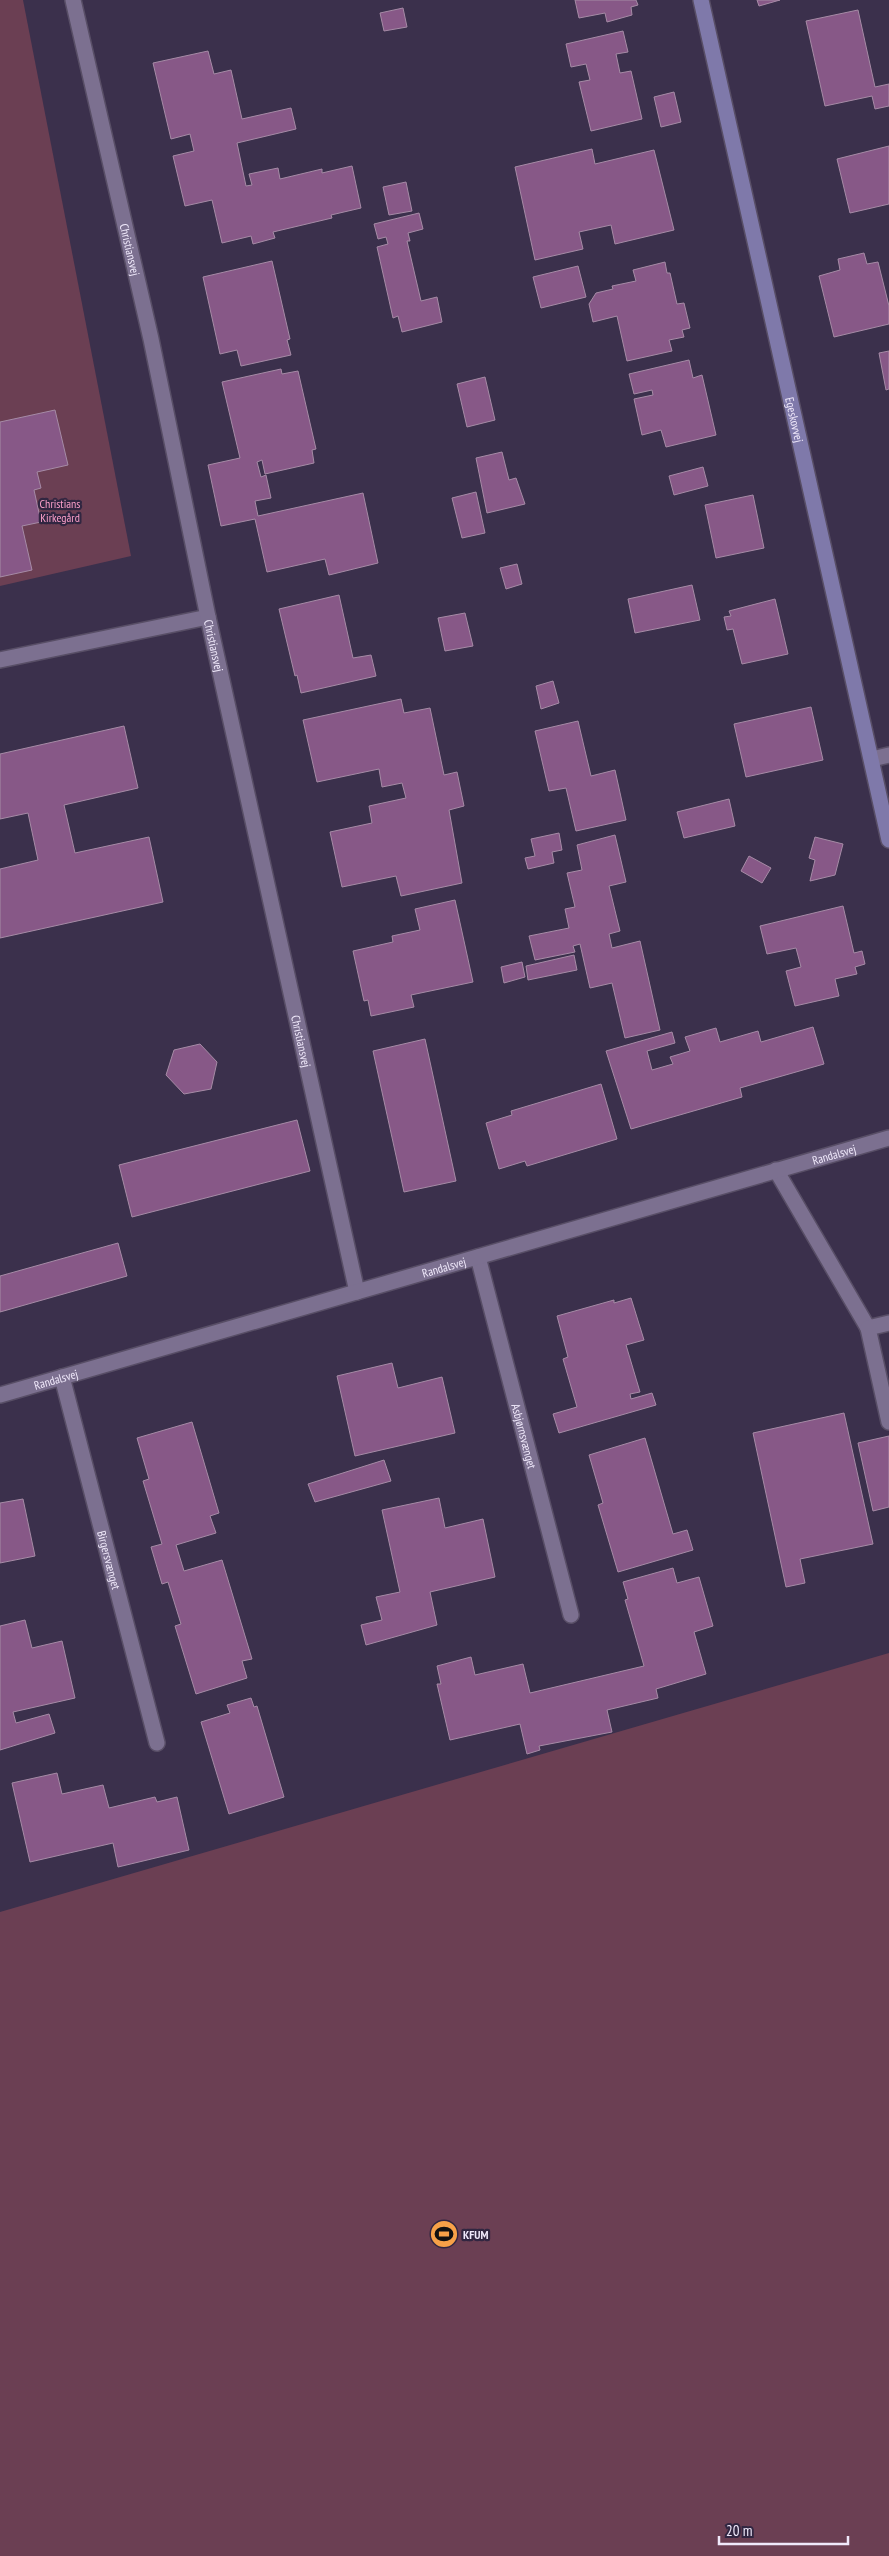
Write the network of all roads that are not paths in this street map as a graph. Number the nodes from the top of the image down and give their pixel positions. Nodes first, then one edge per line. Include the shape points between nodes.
1 (73, 0) edge
2 (701, 0) edge
3 (208, 616) junction
4 (0, 660) edge
5 (889, 755) edge
6 (872, 759) junction
7 (889, 840) edge
8 (889, 1138) edge
9 (776, 1170) junction
10 (478, 1256) junction
11 (357, 1292) junction
12 (889, 1323) edge
13 (868, 1328) junction
14 (62, 1377) junction
15 (0, 1395) edge
16 (889, 1422) edge
17 (571, 1615) dead end
18 (156, 1743) dead end

1 - 3 street, Christiansvej via 150,339
2 - 6 street, Egeskovvej
3 - 4 street
3 - 11 street, Christiansvej
5 - 6 street
6 - 7 street, Egeskovvej
8 - 9 street, Randalsvej
9 - 10 street, Randalsvej
9 - 13 street
10 - 11 street, Randalsvej
10 - 17 street, Asbjørnsvænget
11 - 14 street, Randalsvej
12 - 13 street
13 - 16 street
14 - 15 street, Randalsvej
14 - 18 street, Birgersvænget

